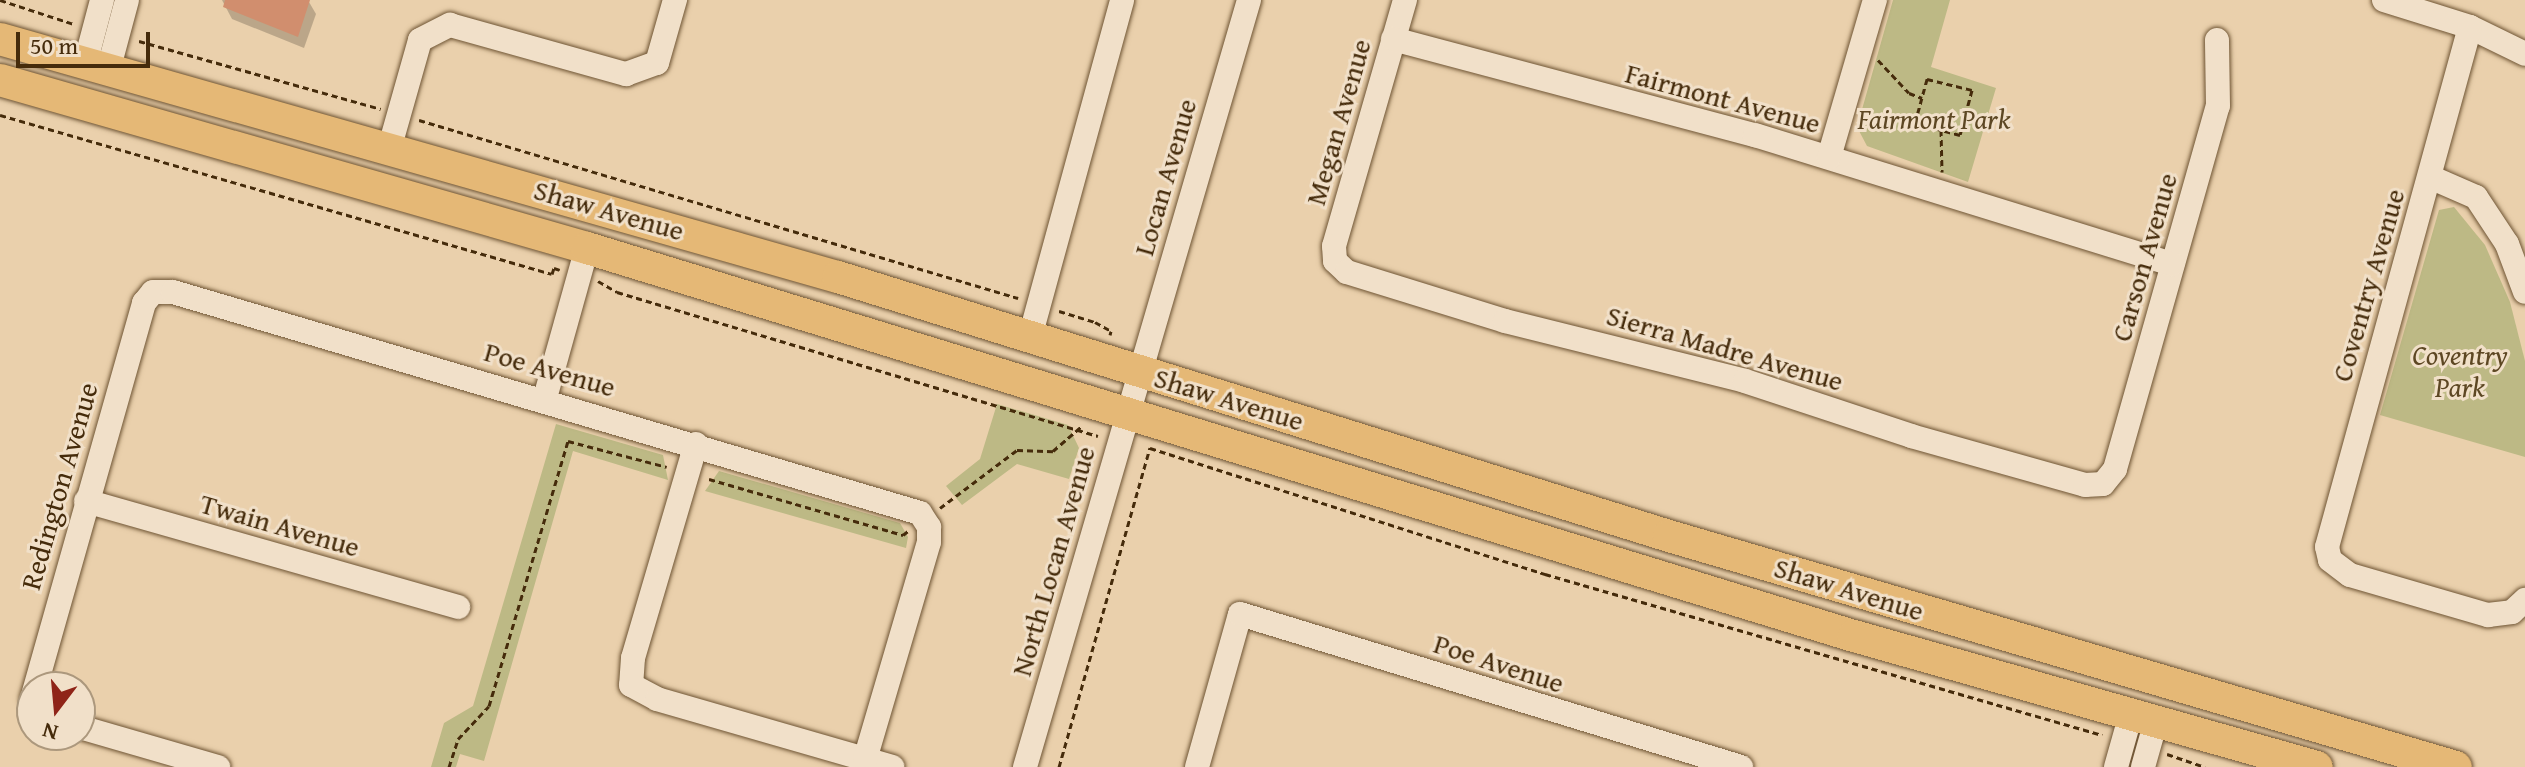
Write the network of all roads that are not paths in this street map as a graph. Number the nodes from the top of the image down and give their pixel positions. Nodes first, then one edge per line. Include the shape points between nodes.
1 (102, 0) edge
2 (127, 0) edge
3 (675, 0) edge
4 (1122, 0) edge
5 (1249, 0) edge
6 (1405, 0) edge
7 (1875, 0) edge
8 (2384, 0) edge
9 (2470, 27) junction
10 (105, 35) junction
11 (0, 39) edge
12 (1393, 39) junction
13 (2217, 40) dead end
14 (2525, 54) edge
15 (0, 58) edge
16 (96, 67) junction
17 (0, 80) edge
18 (390, 146) junction
19 (1829, 157) junction
20 (2430, 177) junction
21 (1335, 261) joint
22 (583, 262) junction
23 (2173, 264) junction
24 (838, 277) junction
25 (153, 292) joint
26 (2525, 292) edge
27 (1030, 337) junction
28 (1139, 371) junction
29 (545, 398) junction
30 (1126, 413) junction
31 (696, 444) junction
32 (2103, 484) joint
33 (86, 501) junction
34 (2519, 606) edge
35 (458, 607) dead end
36 (40, 671) edge
37 (96, 732) edge
38 (2148, 738) edge
39 (2358, 740) junction
40 (865, 759) junction
41 (218, 767) edge
42 (892, 767) edge
43 (1025, 767) edge
44 (1197, 767) edge
45 (1740, 767) edge
46 (2116, 767) edge
47 (2317, 767) edge
48 (2456, 767) edge

1 - 10 street
2 - 10 street
3 - 18 street via 657,63 626,74 450,25 420,40
4 - 27 street
5 - 28 street, Locan Avenue
6 - 12 street, Megan Avenue
7 - 19 street
8 - 9 street
9 - 14 street
9 - 20 street, Coventry Avenue
10 - 16 street
11 - 16 main road, Shaw Avenue
12 - 19 street, Fairmont Avenue
12 - 21 street, Megan Avenue via 1334,246
13 - 23 street, Carson Avenue via 2218,106
15 - 16 main road via 81,81 101,78
16 - 18 main road, Shaw Avenue
17 - 22 main road, Shaw Avenue
18 - 24 main road, Shaw Avenue
19 - 23 street, Fairmont Avenue
20 - 26 street via 2460,186 2488,211
20 - 34 street, Coventry Avenue via 2328,534 2330,560 2350,575 2488,615
21 - 32 street, Sierra Madre Avenue via 1347,272 1505,321 1648,353 1911,436 2085,485
22 - 24 main road via 602,234 613,233 758,272
22 - 29 street
22 - 30 main road, Shaw Avenue
23 - 32 street, Carson Avenue via 2115,469
24 - 27 main road, Shaw Avenue
25 - 29 street, Poe Avenue via 173,292
25 - 33 street, Redington Avenue via 144,303
27 - 28 main road, Shaw Avenue
28 - 30 street, North Locan Avenue
28 - 39 main road, Shaw Avenue via 1669,536
29 - 31 street, Poe Avenue
30 - 38 main road, Shaw Avenue via 1854,636
30 - 43 street, North Locan Avenue
31 - 40 street, Poe Avenue via 903,505 925,518 929,542
31 - 40 street via 633,658 631,685 657,699
33 - 35 street, Twain Avenue
33 - 36 street, Redington Avenue
37 - 41 street
38 - 39 main road via 2145,705 2168,702 2295,737
38 - 46 street
38 - 47 main road, Shaw Avenue
39 - 48 main road, Shaw Avenue
40 - 42 street
44 - 45 street, Poe Avenue via 1240,614

